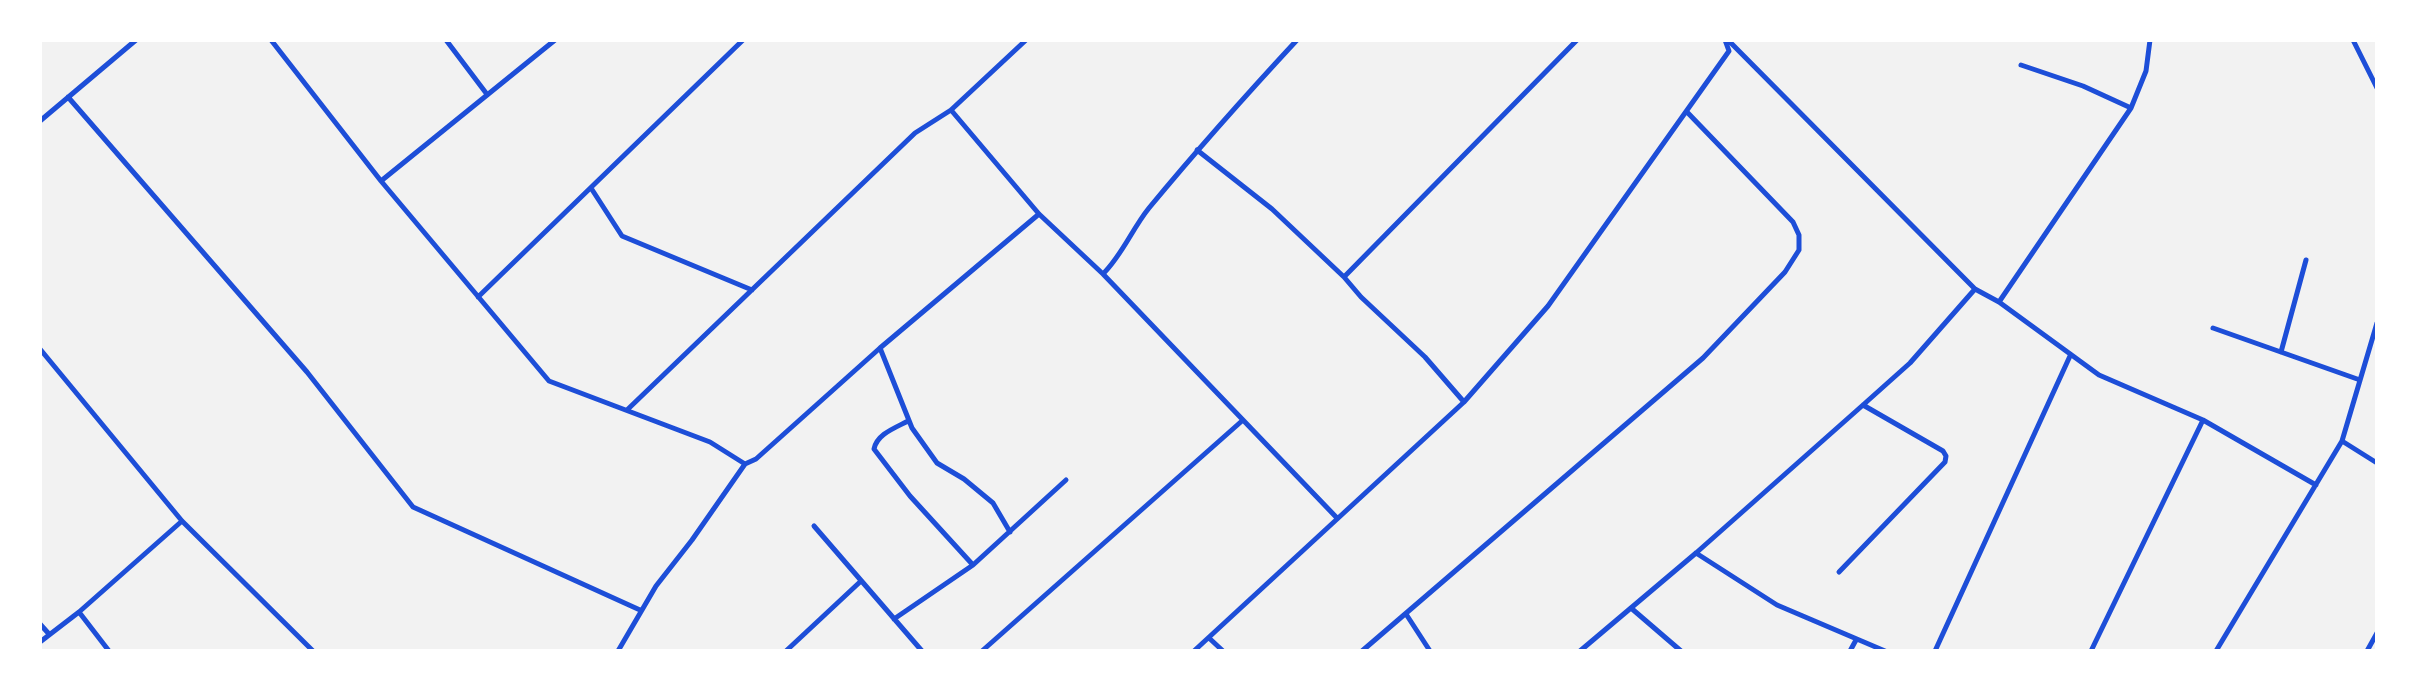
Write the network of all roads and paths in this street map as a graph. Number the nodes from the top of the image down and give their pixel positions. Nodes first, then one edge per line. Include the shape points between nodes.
1 (136, 40) edge
2 (271, 40) edge
3 (446, 40) edge
4 (555, 40) edge
5 (743, 40) edge
6 (1026, 40) edge
7 (1297, 40) edge
8 (1577, 40) edge
9 (1726, 40) edge
10 (2150, 40) edge
11 (2353, 40) edge
12 (2021, 65) dead end
13 (2377, 88) edge
14 (486, 94) junction
15 (68, 97) junction
16 (2131, 108) junction
17 (951, 110) junction
18 (1687, 112) junction
19 (40, 121) edge
20 (1197, 150) junction
21 (381, 181) junction
22 (591, 188) junction
23 (1039, 214) junction
24 (2306, 260) dead end
25 (1103, 274) junction
26 (1344, 277) junction
27 (1975, 289) junction
28 (752, 290) junction
29 (478, 297) junction
30 (1999, 302) junction
31 (2377, 323) edge
32 (2213, 328) dead end
33 (880, 348) junction
34 (40, 349) edge
35 (2281, 352) junction
36 (2070, 356) junction
37 (2360, 380) junction
38 (1464, 402) junction
39 (1863, 405) junction
40 (627, 410) junction
41 (1243, 420) junction
42 (2203, 420) junction
43 (908, 421) junction
44 (2342, 441) junction
45 (2377, 463) edge
46 (745, 464) junction
47 (1066, 480) dead end
48 (2316, 485) junction
49 (1337, 518) junction
50 (182, 521) junction
51 (814, 526) dead end
52 (1010, 532) junction
53 (1696, 553) junction
54 (973, 565) junction
55 (1839, 572) dead end
56 (861, 581) junction
57 (1631, 608) junction
58 (640, 610) junction
59 (79, 612) junction
60 (1406, 614) junction
61 (894, 619) junction
62 (40, 624) edge
63 (2377, 633) edge
64 (49, 634) junction
65 (1209, 638) junction
66 (1856, 640) junction
67 (40, 642) edge
68 (2218, 650) edge
69 (109, 651) edge
70 (313, 651) edge
71 (618, 651) edge
72 (786, 651) edge
73 (922, 651) edge
74 (982, 651) edge
75 (1194, 651) edge
76 (1223, 651) edge
77 (1362, 651) edge
78 (1430, 651) edge
79 (1580, 651) edge
80 (1681, 651) edge
81 (1850, 651) edge
82 (1885, 651) edge
83 (1935, 651) edge
84 (2091, 651) edge
85 (2367, 651) edge

1 - 15 street
2 - 21 street
3 - 14 street
4 - 14 street
5 - 22 street
6 - 17 street
7 - 20 street
8 - 26 street
9 - 18 street via 1729,51
9 - 27 street
10 - 16 street via 2146,71
11 - 13 street
12 - 16 street
14 - 21 street
15 - 19 street
15 - 58 street via 307,372 413,507
16 - 30 street
17 - 23 street
17 - 28 street via 915,133
18 - 38 street via 1548,306
18 - 60 street via 1793,222 1799,250 1785,272 1703,358
20 - 25 street
20 - 26 street via 1272,209
21 - 29 street
22 - 28 street via 622,236
22 - 29 street
23 - 25 street
23 - 33 street
24 - 35 street
25 - 41 street
26 - 38 street
27 - 30 street
27 - 39 street via 1910,363
28 - 40 street
29 - 40 street via 549,381
30 - 36 street
31 - 37 street
32 - 35 street
33 - 43 street
33 - 46 street
34 - 50 street
35 - 37 street
36 - 42 street via 2115,384
36 - 83 street
37 - 44 street
38 - 49 street
39 - 53 street
39 - 55 street via 1946,456
40 - 46 street via 710,442
41 - 49 street
41 - 74 street
42 - 48 street
42 - 84 street
43 - 52 street via 937,463 993,503
43 - 54 street via 880,437 874,449
44 - 45 street
44 - 48 street
46 - 58 street
47 - 52 street
48 - 68 street
49 - 65 street
50 - 59 street
50 - 70 street
51 - 56 street
52 - 54 street
53 - 57 street
53 - 66 street via 1777,605
54 - 61 street
56 - 61 street
56 - 72 street
57 - 79 street
57 - 80 street
58 - 71 street
59 - 64 street
59 - 69 street
60 - 77 street
60 - 78 street
61 - 73 street
62 - 64 street
63 - 85 street
64 - 67 street
65 - 75 street
65 - 76 street
66 - 81 street
66 - 82 street

